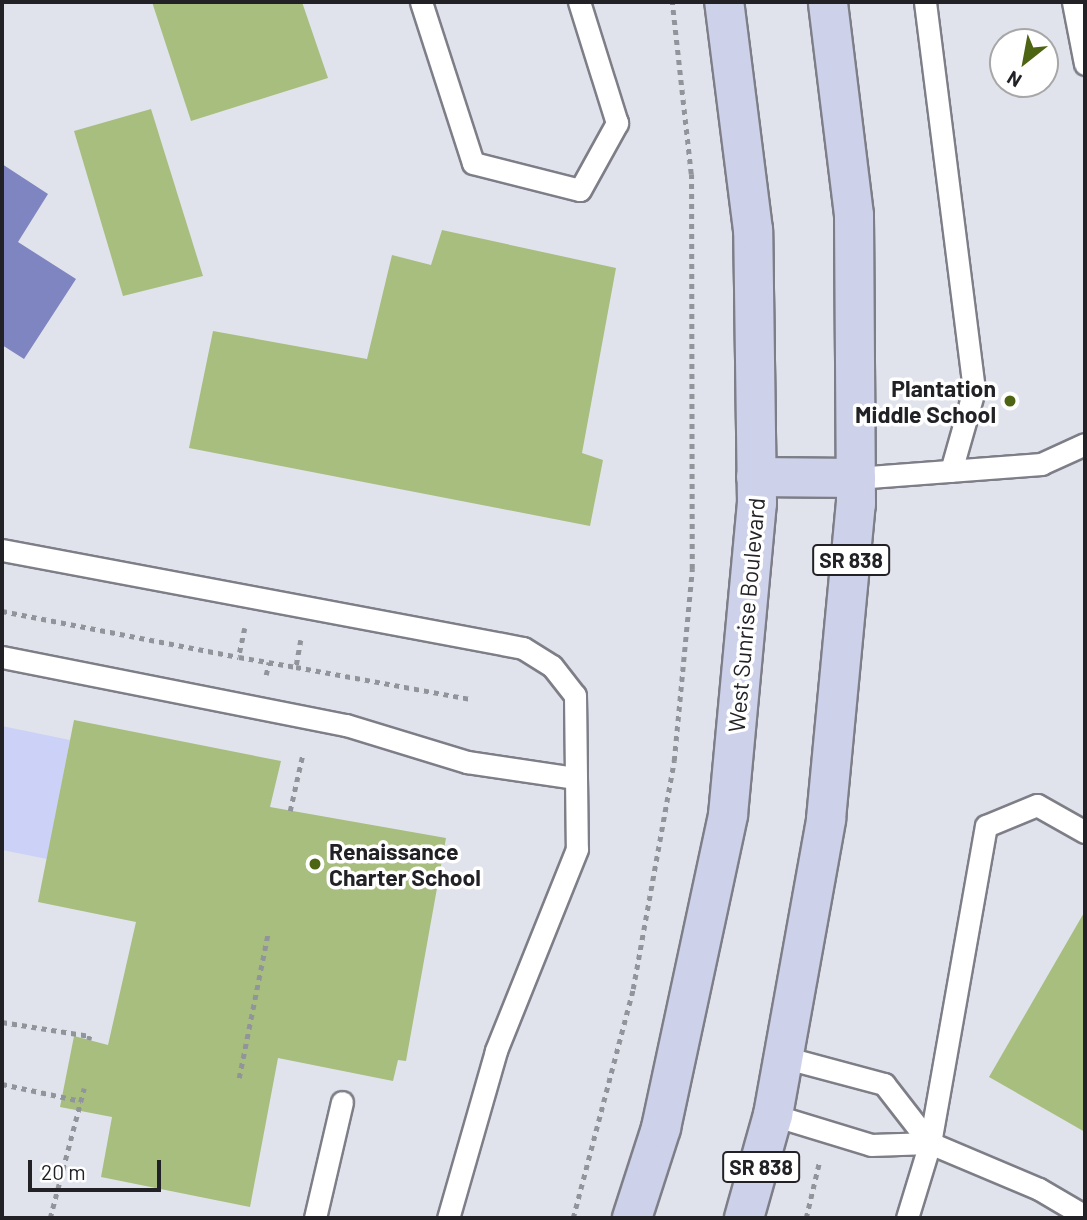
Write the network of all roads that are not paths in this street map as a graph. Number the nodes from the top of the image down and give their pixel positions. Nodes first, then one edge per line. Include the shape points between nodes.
1 (421, 2) edge
2 (579, 2) edge
3 (724, 2) edge
4 (828, 2) edge
5 (925, 2) edge
6 (1073, 2) edge
7 (1085, 64) edge
8 (1085, 444) edge
9 (951, 471) junction
10 (756, 477) junction
11 (856, 478) junction
12 (2, 550) edge
13 (2, 657) edge
14 (576, 778) junction
15 (1085, 832) edge
16 (783, 1057) junction
17 (342, 1102) dead end
18 (773, 1115) junction
19 (930, 1143) junction
20 (1085, 1216) edge
21 (315, 1218) edge
22 (448, 1218) edge
23 (632, 1218) edge
24 (744, 1218) edge
25 (907, 1218) edge

1 - 2 lane via 473,163 580,190 617,123
3 - 10 highway, West Sunrise Boulevard via 753,230
4 - 11 highway, SR 838 via 854,215
5 - 9 lane via 974,390
6 - 7 lane
8 - 9 lane via 1041,464
9 - 11 lane
10 - 11 highway
10 - 23 highway, West Sunrise Boulevard via 728,815 661,1128
11 - 16 highway, SR 838 via 827,819
12 - 14 lane via 523,648 552,666 575,695
13 - 14 lane via 346,725 467,762
14 - 22 lane via 577,849 496,1051
15 - 19 lane via 1037,805 986,826
16 - 18 highway, SR 838
16 - 19 lane via 884,1084
17 - 21 lane
18 - 19 lane via 871,1145
18 - 24 highway, SR 838
19 - 20 lane via 1039,1189
19 - 25 lane

